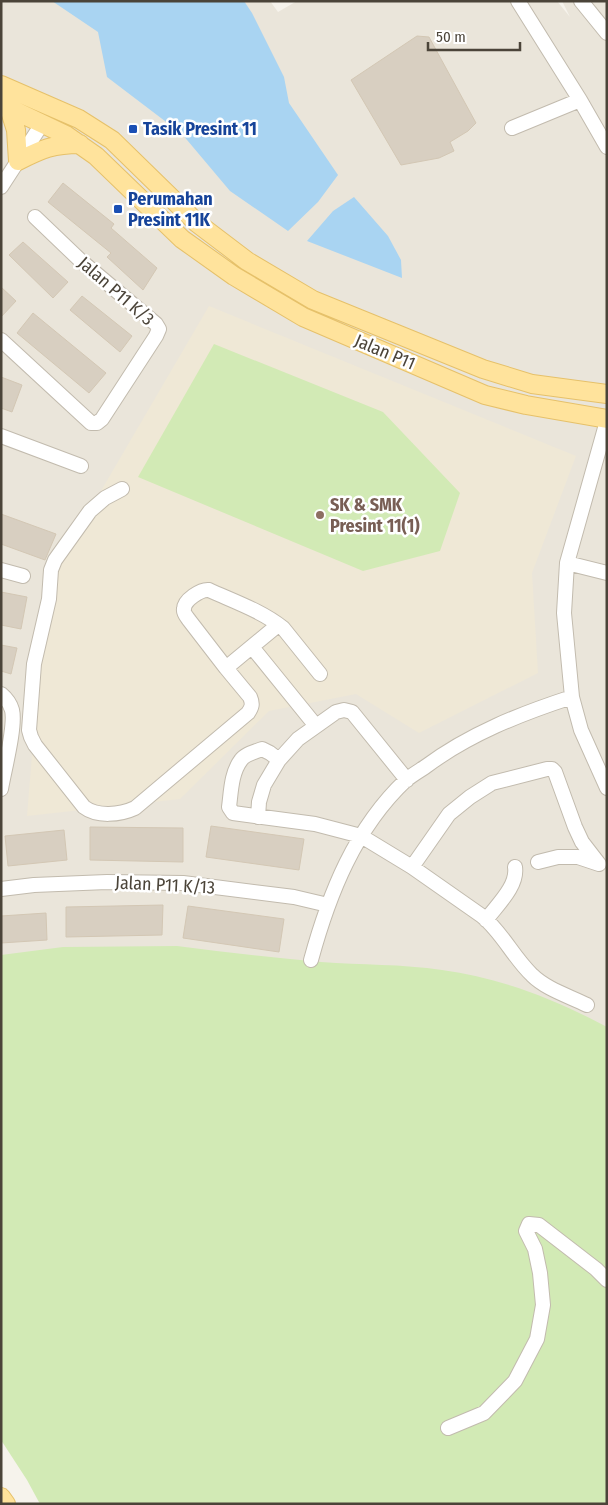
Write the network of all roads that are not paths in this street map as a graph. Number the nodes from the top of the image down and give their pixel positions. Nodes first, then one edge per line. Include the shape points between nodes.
1 (518, 1) edge
2 (581, 1) edge
3 (607, 33) edge
4 (1, 85) edge
5 (26, 95) junction
6 (580, 100) junction
7 (5, 106) edge
8 (79, 119) junction
9 (42, 124) junction
10 (512, 128) dead end
11 (80, 144) junction
12 (607, 147) edge
13 (18, 161) junction
14 (1, 187) edge
15 (35, 217) dead end
16 (1, 340) edge
17 (607, 394) edge
18 (607, 420) edge
19 (1, 436) edge
20 (81, 466) dead end
21 (122, 489) dead end
22 (567, 563) junction
23 (1, 570) edge
24 (607, 572) edge
25 (23, 576) dead end
26 (278, 625) junction
27 (252, 647) junction
28 (226, 668) junction
29 (320, 674) dead end
30 (1, 694) edge
31 (572, 697) junction
32 (316, 726) junction
33 (279, 760) junction
34 (407, 780) junction
35 (607, 788) edge
36 (1, 789) edge
37 (258, 817) junction
38 (361, 836) junction
39 (538, 862) dead end
40 (604, 865) edge
41 (412, 867) junction
42 (515, 867) dead end
43 (1, 889) edge
44 (328, 905) junction
45 (486, 920) junction
46 (311, 960) dead end
47 (587, 1004) dead end
48 (607, 1280) edge
49 (448, 1428) dead end
50 (1, 1497) edge
51 (6, 1504) edge

1 - 6 street
2 - 3 street
4 - 5 main road, Jalan P11
5 - 8 main road, Jalan P11
5 - 9 main road via 40,114
6 - 10 street
6 - 12 street
7 - 9 main road, Jalan P11
7 - 13 main road via 16,130
8 - 9 main road via 62,118
8 - 17 main road, Jalan P11 via 112,140 197,224 247,261 313,300 483,370 532,384
9 - 11 main road, Jalan P11
9 - 13 street
11 - 13 main road via 51,146
11 - 18 main road, Jalan P11 via 182,239 234,276 303,317 485,395
13 - 14 street
15 - 16 street, Jalan P11 K/3 via 158,329 97,423 91,423
18 - 22 street
19 - 20 street
21 - 28 street via 104,498 90,511 51,570 49,599 34,664 30,737 90,812 130,810 252,708 250,698
22 - 24 street
22 - 31 street via 564,613
23 - 25 street
26 - 27 street
26 - 28 street via 209,590 198,592 185,605 185,614
26 - 29 street
27 - 28 street
27 - 32 street
30 - 36 street via 9,702 13,723
31 - 34 street via 474,735
31 - 35 street via 581,730
32 - 33 street via 298,739
32 - 34 street via 336,712 352,712
33 - 37 street via 264,785
33 - 37 street via 262,749 256,751 241,760 234,775 230,811
34 - 38 street
37 - 38 street via 315,824
38 - 41 street
38 - 44 street
39 - 40 street via 578,857
40 - 41 street via 582,842 555,772 547,769 492,783 470,797 449,814
41 - 45 street
42 - 45 street via 515,878
43 - 44 street, Jalan P11 K/13 via 107,882 183,883 294,897
44 - 46 street
45 - 47 street via 532,975
48 - 49 street via 539,1225 529,1224 526,1231 535,1249 543,1305 538,1339 515,1381 484,1413
50 - 51 main road

